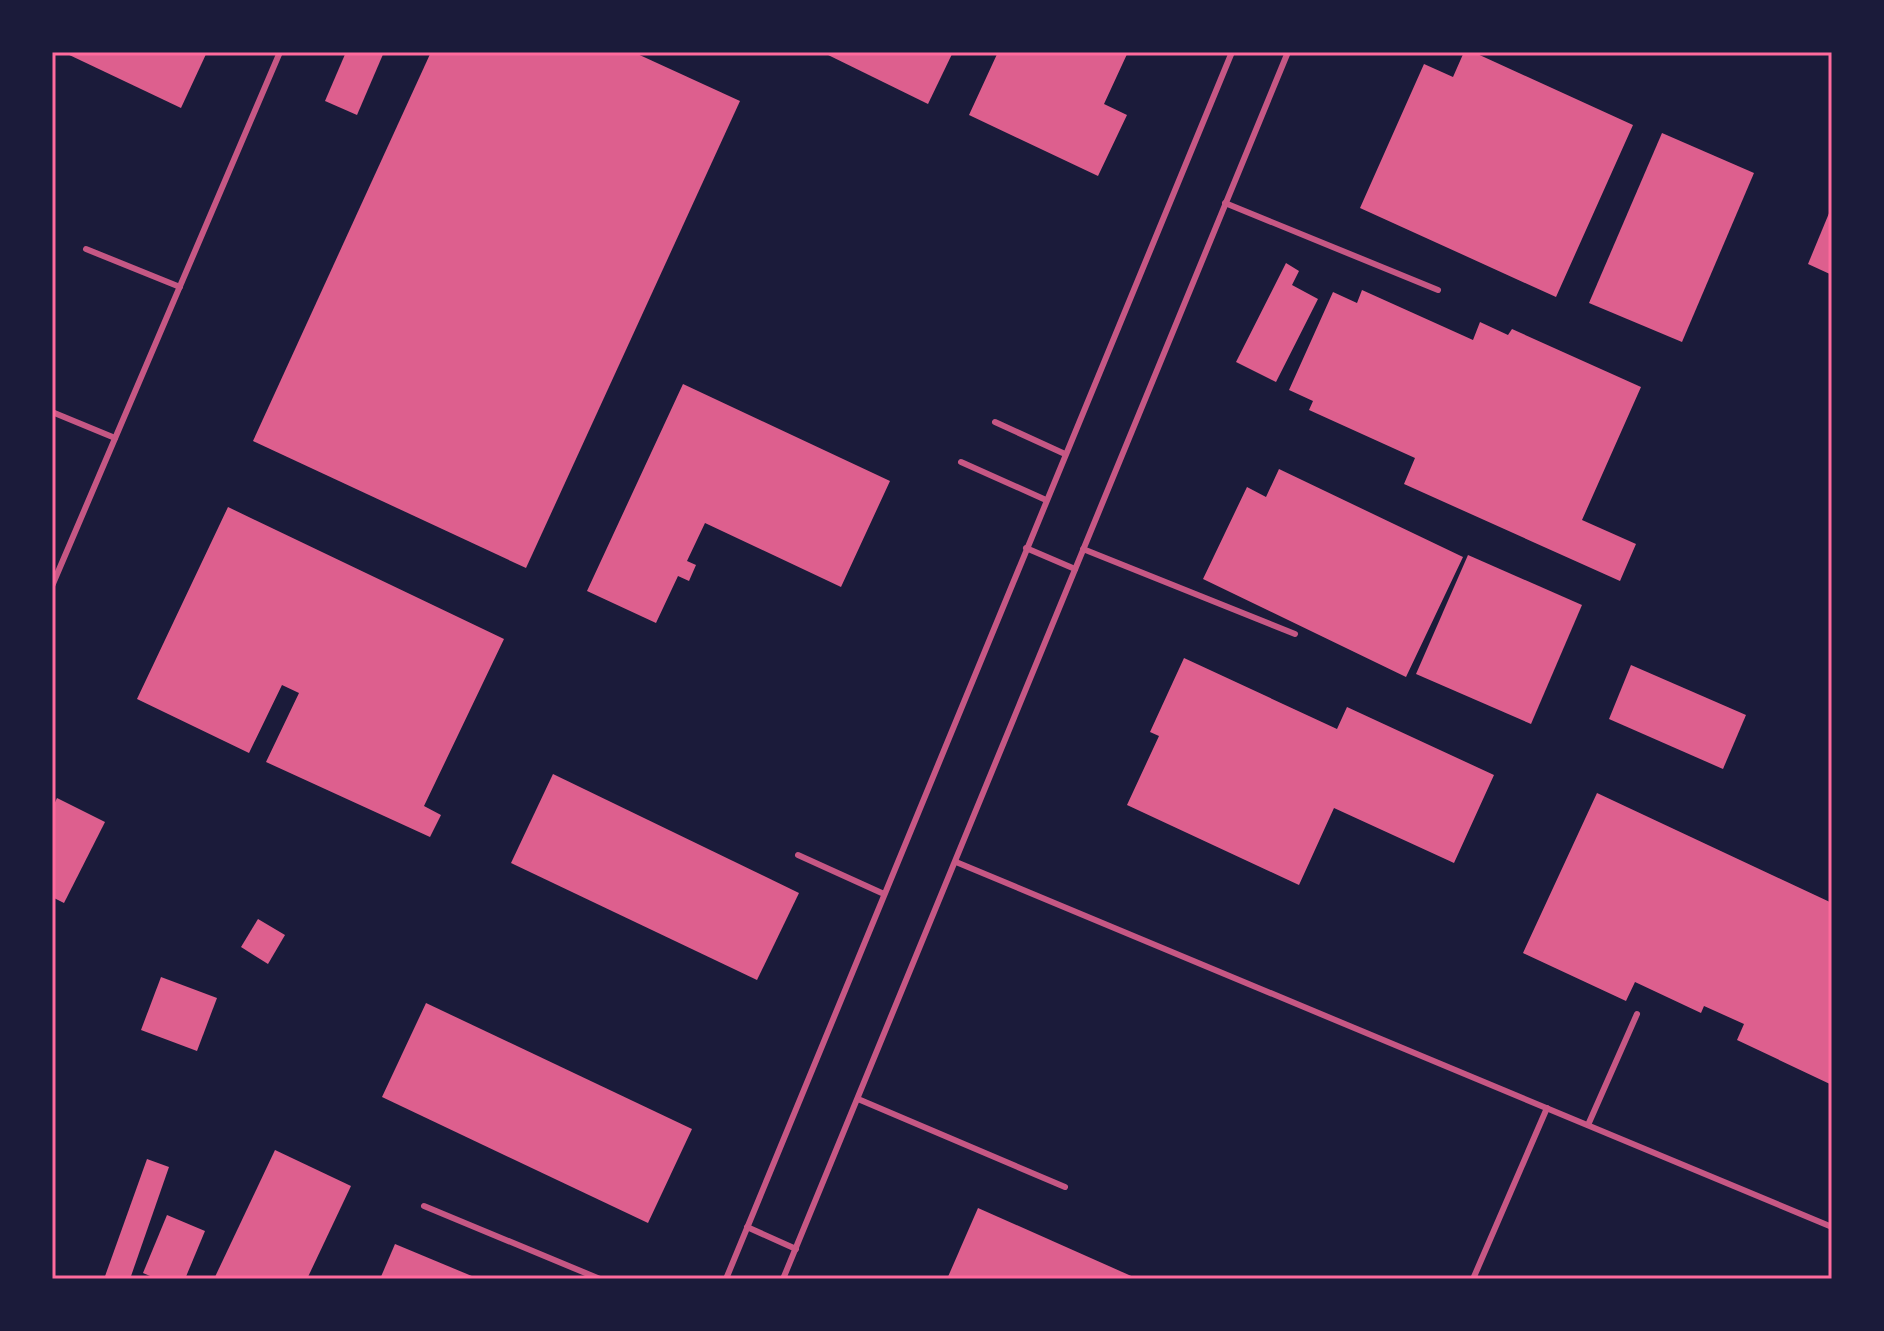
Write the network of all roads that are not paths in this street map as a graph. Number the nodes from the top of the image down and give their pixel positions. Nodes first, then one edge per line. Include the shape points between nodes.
1 (280, 52) edge
2 (1232, 52) edge
3 (1288, 52) edge
4 (1225, 203) junction
5 (86, 249) dead end
6 (180, 287) junction
7 (1438, 290) dead end
8 (52, 412) edge
9 (995, 422) dead end
10 (115, 438) junction
11 (1065, 454) junction
12 (961, 462) dead end
13 (1046, 500) junction
14 (1026, 548) junction
15 (1083, 549) junction
16 (1075, 569) junction
17 (52, 586) edge
18 (1295, 634) dead end
19 (798, 855) dead end
20 (956, 862) junction
21 (884, 894) junction
22 (1637, 1014) dead end
23 (858, 1099) junction
24 (1547, 1108) junction
25 (1588, 1125) junction
26 (1065, 1187) dead end
27 (424, 1206) dead end
28 (747, 1227) junction
29 (1832, 1227) edge
30 (796, 1249) junction
31 (600, 1279) edge
32 (726, 1279) edge
33 (783, 1279) edge
34 (1473, 1279) edge

1 - 6 lane
2 - 11 lane
3 - 4 lane
4 - 7 lane
4 - 15 lane
5 - 6 lane
6 - 10 lane
8 - 10 lane
9 - 11 lane
10 - 17 lane
11 - 13 lane
12 - 13 lane
13 - 14 lane
14 - 16 lane
14 - 21 lane
15 - 16 lane
15 - 18 lane
16 - 20 lane
19 - 21 lane
20 - 23 lane
20 - 24 lane
21 - 28 lane
22 - 25 lane
23 - 26 lane
23 - 30 lane
24 - 25 lane
24 - 34 lane
25 - 29 lane
27 - 31 lane
28 - 30 lane
28 - 32 lane
30 - 33 lane

